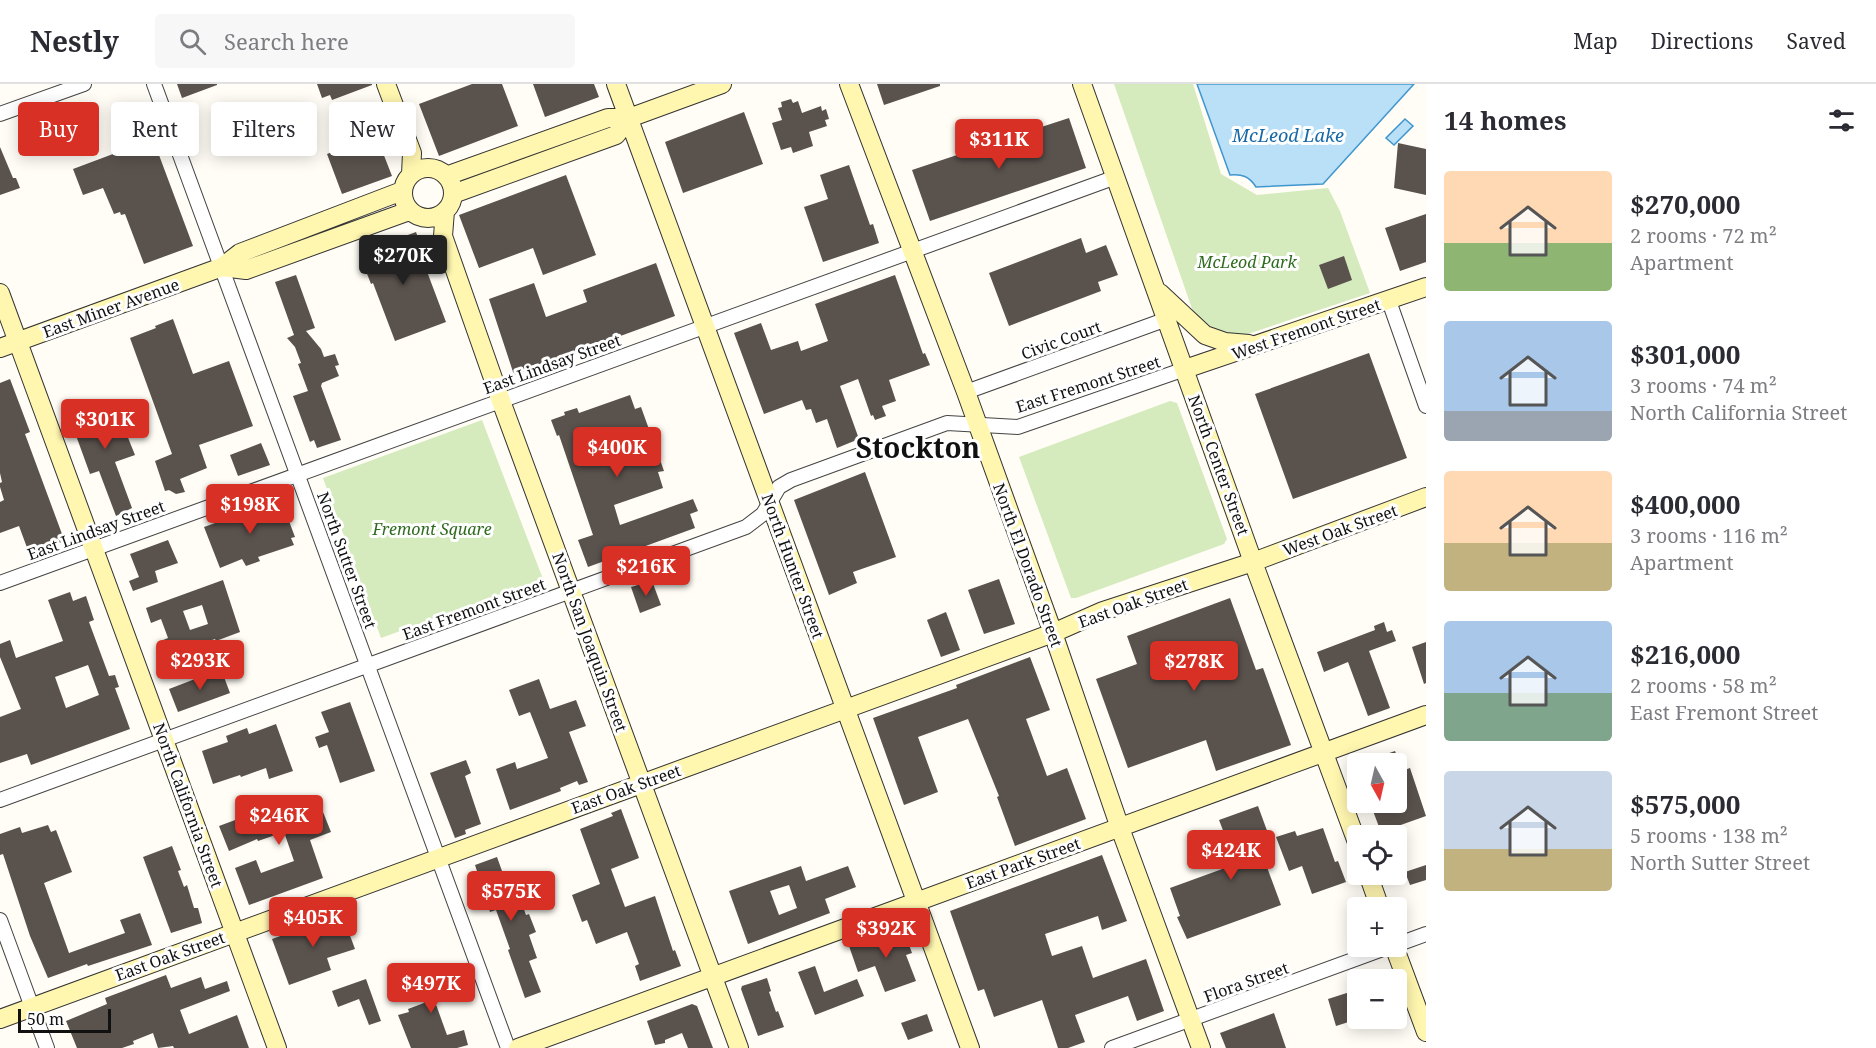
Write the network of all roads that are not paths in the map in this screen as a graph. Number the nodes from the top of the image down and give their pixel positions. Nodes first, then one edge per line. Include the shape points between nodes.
1 (84, 84) edge
2 (154, 84) edge
3 (386, 84) edge
4 (616, 84) edge
5 (722, 84) edge
6 (849, 84) edge
7 (1082, 84) edge
8 (0, 114) edge
9 (628, 118) junction
10 (420, 171) junction
11 (446, 176) junction
12 (1116, 177) junction
13 (402, 191) junction
14 (453, 194) junction
15 (362, 207) junction
16 (445, 212) junction
17 (417, 215) junction
18 (337, 232) junction
19 (443, 236) junction
20 (911, 252) junction
21 (222, 267) junction
22 (1426, 287) edge
23 (1156, 289) junction
24 (0, 292) edge
25 (1389, 301) junction
26 (1167, 319) junction
27 (705, 327) junction
28 (18, 342) junction
29 (1257, 345) junction
30 (0, 348) edge
31 (1185, 369) junction
32 (966, 392) junction
33 (501, 401) junction
34 (1426, 406) edge
35 (978, 425) junction
36 (298, 474) junction
37 (1426, 497) edge
38 (770, 503) junction
39 (94, 549) junction
40 (1253, 562) junction
41 (0, 583) edge
42 (571, 591) junction
43 (1053, 633) junction
44 (368, 666) junction
45 (845, 709) junction
46 (1426, 715) edge
47 (164, 740) junction
48 (1324, 752) junction
49 (642, 784) junction
50 (0, 800) edge
51 (1351, 825) edge
52 (1120, 828) junction
53 (438, 858) junction
54 (916, 902) junction
55 (0, 920) edge
56 (235, 933) junction
57 (1426, 934) edge
58 (1407, 941) edge
59 (1364, 957) edge
60 (1398, 957) edge
61 (713, 976) junction
62 (32, 1007) junction
63 (0, 1018) edge
64 (1190, 1020) junction
65 (1426, 1032) edge
66 (47, 1048) edge
67 (277, 1048) edge
68 (508, 1048) edge
69 (518, 1048) edge
70 (739, 1048) edge
71 (970, 1048) edge
72 (1112, 1048) edge
73 (1201, 1048) edge

1 - 8 street
2 - 21 street, North Sutter Street
3 - 10 street
4 - 9 street, North Hunter Street
5 - 9 street
6 - 20 street, North El Dorado Street
7 - 12 street, North Center Street
9 - 11 street via 608,118
9 - 14 street via 616,135
9 - 27 street, North Hunter Street
10 - 11 street via 439,171
10 - 13 street via 404,183
11 - 14 street
12 - 20 street, East Lindsay Street
12 - 23 street, North Center Street
13 - 15 street, East Miner Avenue
13 - 17 street via 403,199
14 - 16 street
15 - 18 street
15 - 21 street, East Miner Avenue via 240,253
16 - 17 street via 434,218
16 - 19 street, North San Joaquin Street
17 - 18 street, East Miner Avenue
17 - 19 street, North San Joaquin Street
18 - 21 street, East Miner Avenue via 314,246 246,270
19 - 33 street, North San Joaquin Street
20 - 27 street, East Lindsay Street
20 - 32 street, North El Dorado Street
21 - 28 street, East Miner Avenue
21 - 36 street, North Sutter Street
22 - 25 street, West Fremont Street
23 - 26 street, North Center Street
23 - 29 street via 1205,335 1225,342
24 - 28 street, North California Street
25 - 29 street, West Fremont Street
25 - 34 street
26 - 31 street, North Center Street
26 - 32 street, Civic Court
27 - 33 street, East Lindsay Street
27 - 38 street, North Hunter Street
28 - 30 street, East Miner Avenue
28 - 39 street, North California Street
29 - 31 street, West Fremont Street
31 - 35 street, East Fremont Street via 1018,427
31 - 40 street, North Center Street
32 - 35 street, North El Dorado Street
33 - 36 street, East Lindsay Street
33 - 42 street, North San Joaquin Street
35 - 38 street, East Fremont Street via 947,423 791,480 779,487
35 - 43 street, North El Dorado Street
36 - 39 street, East Lindsay Street
36 - 44 street, North Sutter Street
37 - 40 street, West Oak Street
38 - 42 street, East Fremont Street via 746,527
38 - 45 street, North Hunter Street
39 - 41 street, East Lindsay Street
39 - 47 street, North California Street
40 - 43 street, East Oak Street via 1104,611
40 - 48 street, North Center Street
42 - 44 street, East Fremont Street
42 - 49 street, North San Joaquin Street
43 - 45 street, East Oak Street
43 - 52 street, North El Dorado Street
44 - 47 street, East Fremont Street
44 - 53 street, North Sutter Street
45 - 49 street, East Oak Street
45 - 54 street, North Hunter Street
46 - 48 street, East Park Street
47 - 50 street, East Fremont Street
47 - 56 street, North California Street
48 - 51 street, North Center Street
48 - 52 street, East Park Street
49 - 53 street, East Oak Street
49 - 61 street, North San Joaquin Street
52 - 54 street, East Park Street
52 - 64 street, North El Dorado Street
53 - 56 street, East Oak Street
53 - 68 street, North Sutter Street
54 - 61 street, East Park Street
54 - 71 street, North Hunter Street
55 - 62 street
56 - 62 street, East Oak Street
56 - 67 street, North California Street
57 - 58 street, Flora Street
59 - 64 street, Flora Street
60 - 65 street
61 - 69 street, East Park Street
61 - 70 street, North San Joaquin Street
62 - 63 street, East Oak Street
62 - 66 street
64 - 72 street, Flora Street
64 - 73 street, North El Dorado Street

